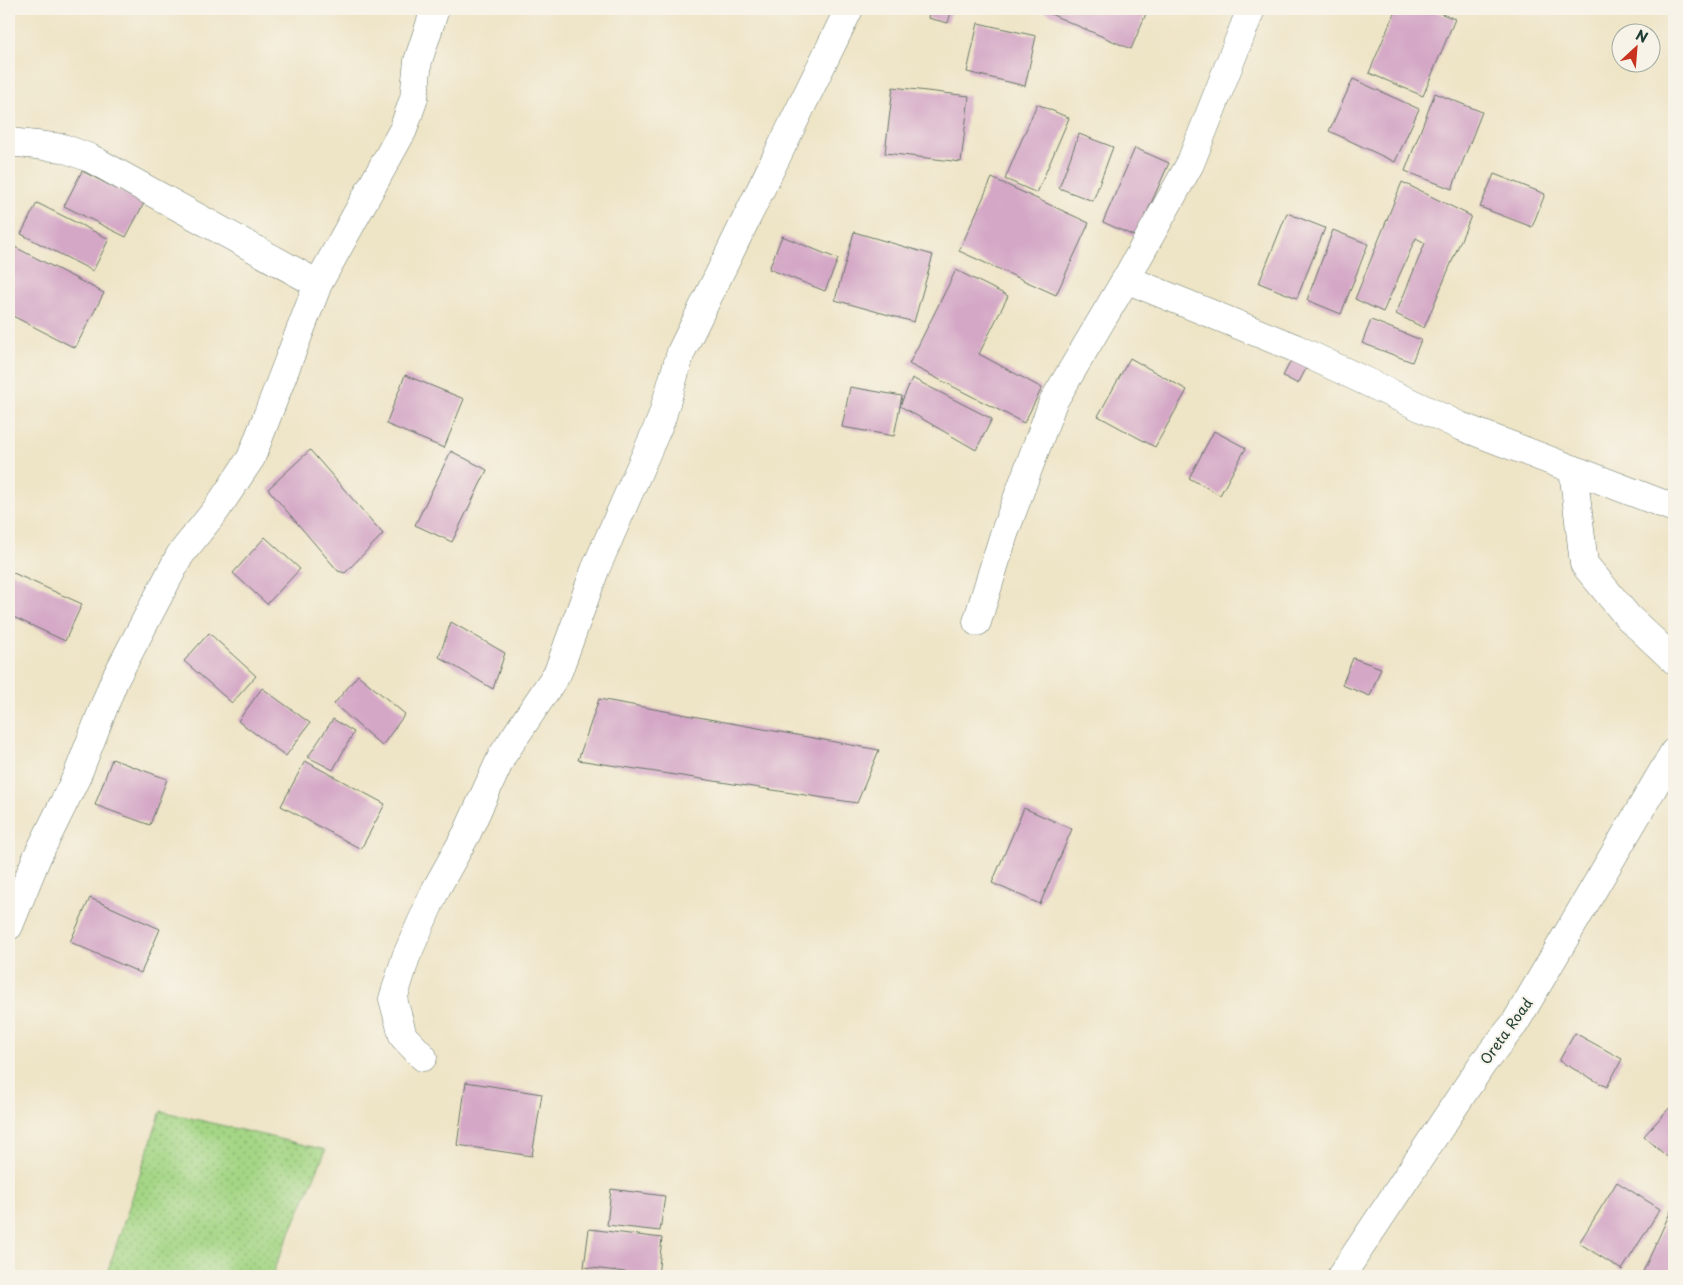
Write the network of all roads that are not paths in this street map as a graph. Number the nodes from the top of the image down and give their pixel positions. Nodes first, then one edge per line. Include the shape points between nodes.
1 (435, 9) edge
2 (849, 9) edge
3 (1251, 9) edge
4 (9, 142) edge
5 (1126, 279) junction
6 (318, 284) junction
7 (1573, 469) junction
8 (1674, 508) edge
9 (977, 622) dead end
10 (1674, 660) edge
11 (1674, 752) edge
12 (9, 926) edge
13 (423, 1057) dead end
14 (1341, 1276) edge

1 - 6 street via 418,61 414,98 403,130
2 - 13 street via 681,352 661,420 596,570 558,672 502,756 406,956 393,999 402,1036
3 - 5 street via 1190,164
4 - 6 street via 63,148 90,158
5 - 7 street via 1295,348 1460,426
5 - 9 street via 1053,402 1004,534
6 - 12 street via 251,458 180,555 114,681 77,776
7 - 8 street
7 - 10 street via 1584,564 1628,617
11 - 14 street, Oreta Road via 1515,1023 1483,1063

